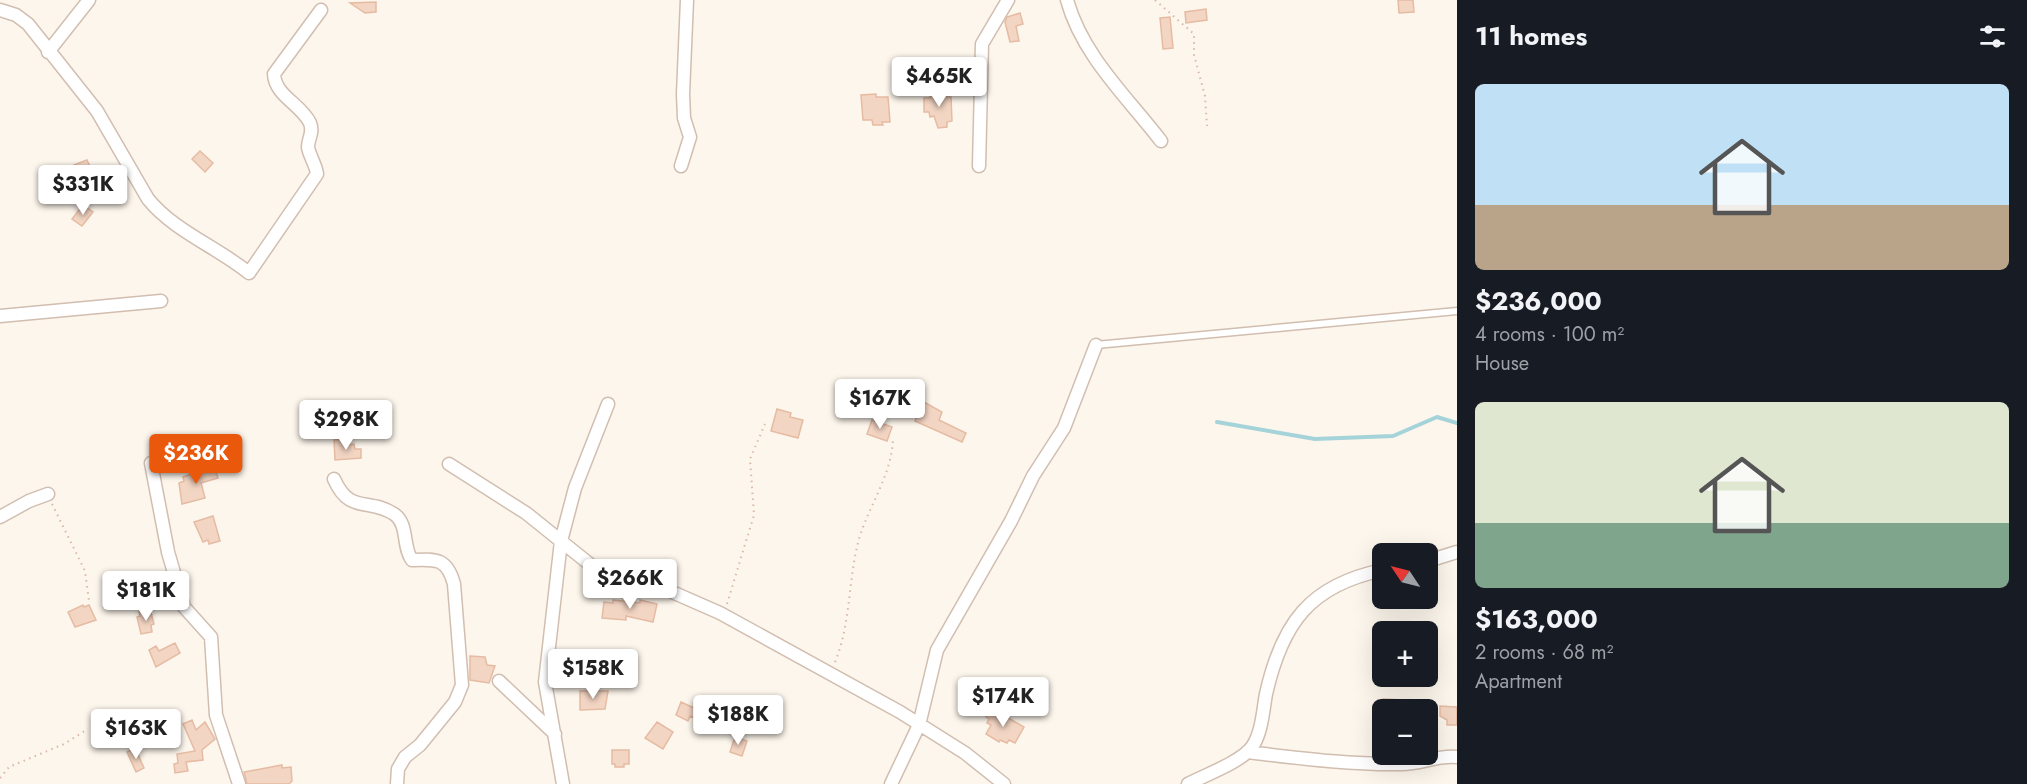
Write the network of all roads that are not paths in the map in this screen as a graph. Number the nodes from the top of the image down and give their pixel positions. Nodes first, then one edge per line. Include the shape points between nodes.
1 (89, 0) edge
2 (687, 0) edge
3 (1008, 0) edge
4 (1067, 0) edge
5 (0, 10) edge
6 (321, 10) dead end
7 (48, 52) junction
8 (1161, 141) dead end
9 (681, 166) dead end
10 (979, 166) dead end
11 (161, 301) dead end
12 (1457, 311) edge
13 (0, 316) edge
14 (1096, 345) joint
15 (608, 404) dead end
16 (151, 463) dead end
17 (449, 464) dead end
18 (334, 479) dead end
19 (48, 494) road end
20 (0, 517) edge
21 (561, 541) junction
22 (1457, 552) edge
23 (1438, 558) edge
24 (1372, 573) edge
25 (498, 681) dead end
26 (919, 725) junction
27 (556, 734) junction
28 (1248, 752) junction
29 (1457, 757) edge
30 (239, 784) edge
31 (397, 784) edge
32 (563, 784) edge
33 (891, 784) edge
34 (1004, 784) edge
35 (1188, 784) edge

1 - 7 street
2 - 9 street via 683,94 690,137
3 - 10 street via 982,44
4 - 8 street via 1085,43
5 - 7 street via 23,20
6 - 7 street via 274,74 279,89 310,124 312,136 308,146 317,174 249,273 159,212 97,111
11 - 13 street
12 - 14 lane
14 - 26 street via 1064,428 1033,476 937,650
15 - 21 street via 575,488
16 - 30 street via 168,552 184,608 211,637 216,715
17 - 21 street via 526,513
18 - 31 street via 340,494 351,502 396,515 403,526 406,553 412,560 429,558 443,564 454,584 462,685 455,702 420,745 405,757 398,769
19 - 20 street
21 - 26 street via 592,566 639,578 720,613
21 - 27 street via 545,682
22 - 23 street
24 - 28 street via 1334,585 1305,608 1280,647 1258,733
25 - 27 street
26 - 33 street
26 - 34 street via 965,753
27 - 32 street
28 - 29 street via 1402,764
28 - 35 street

